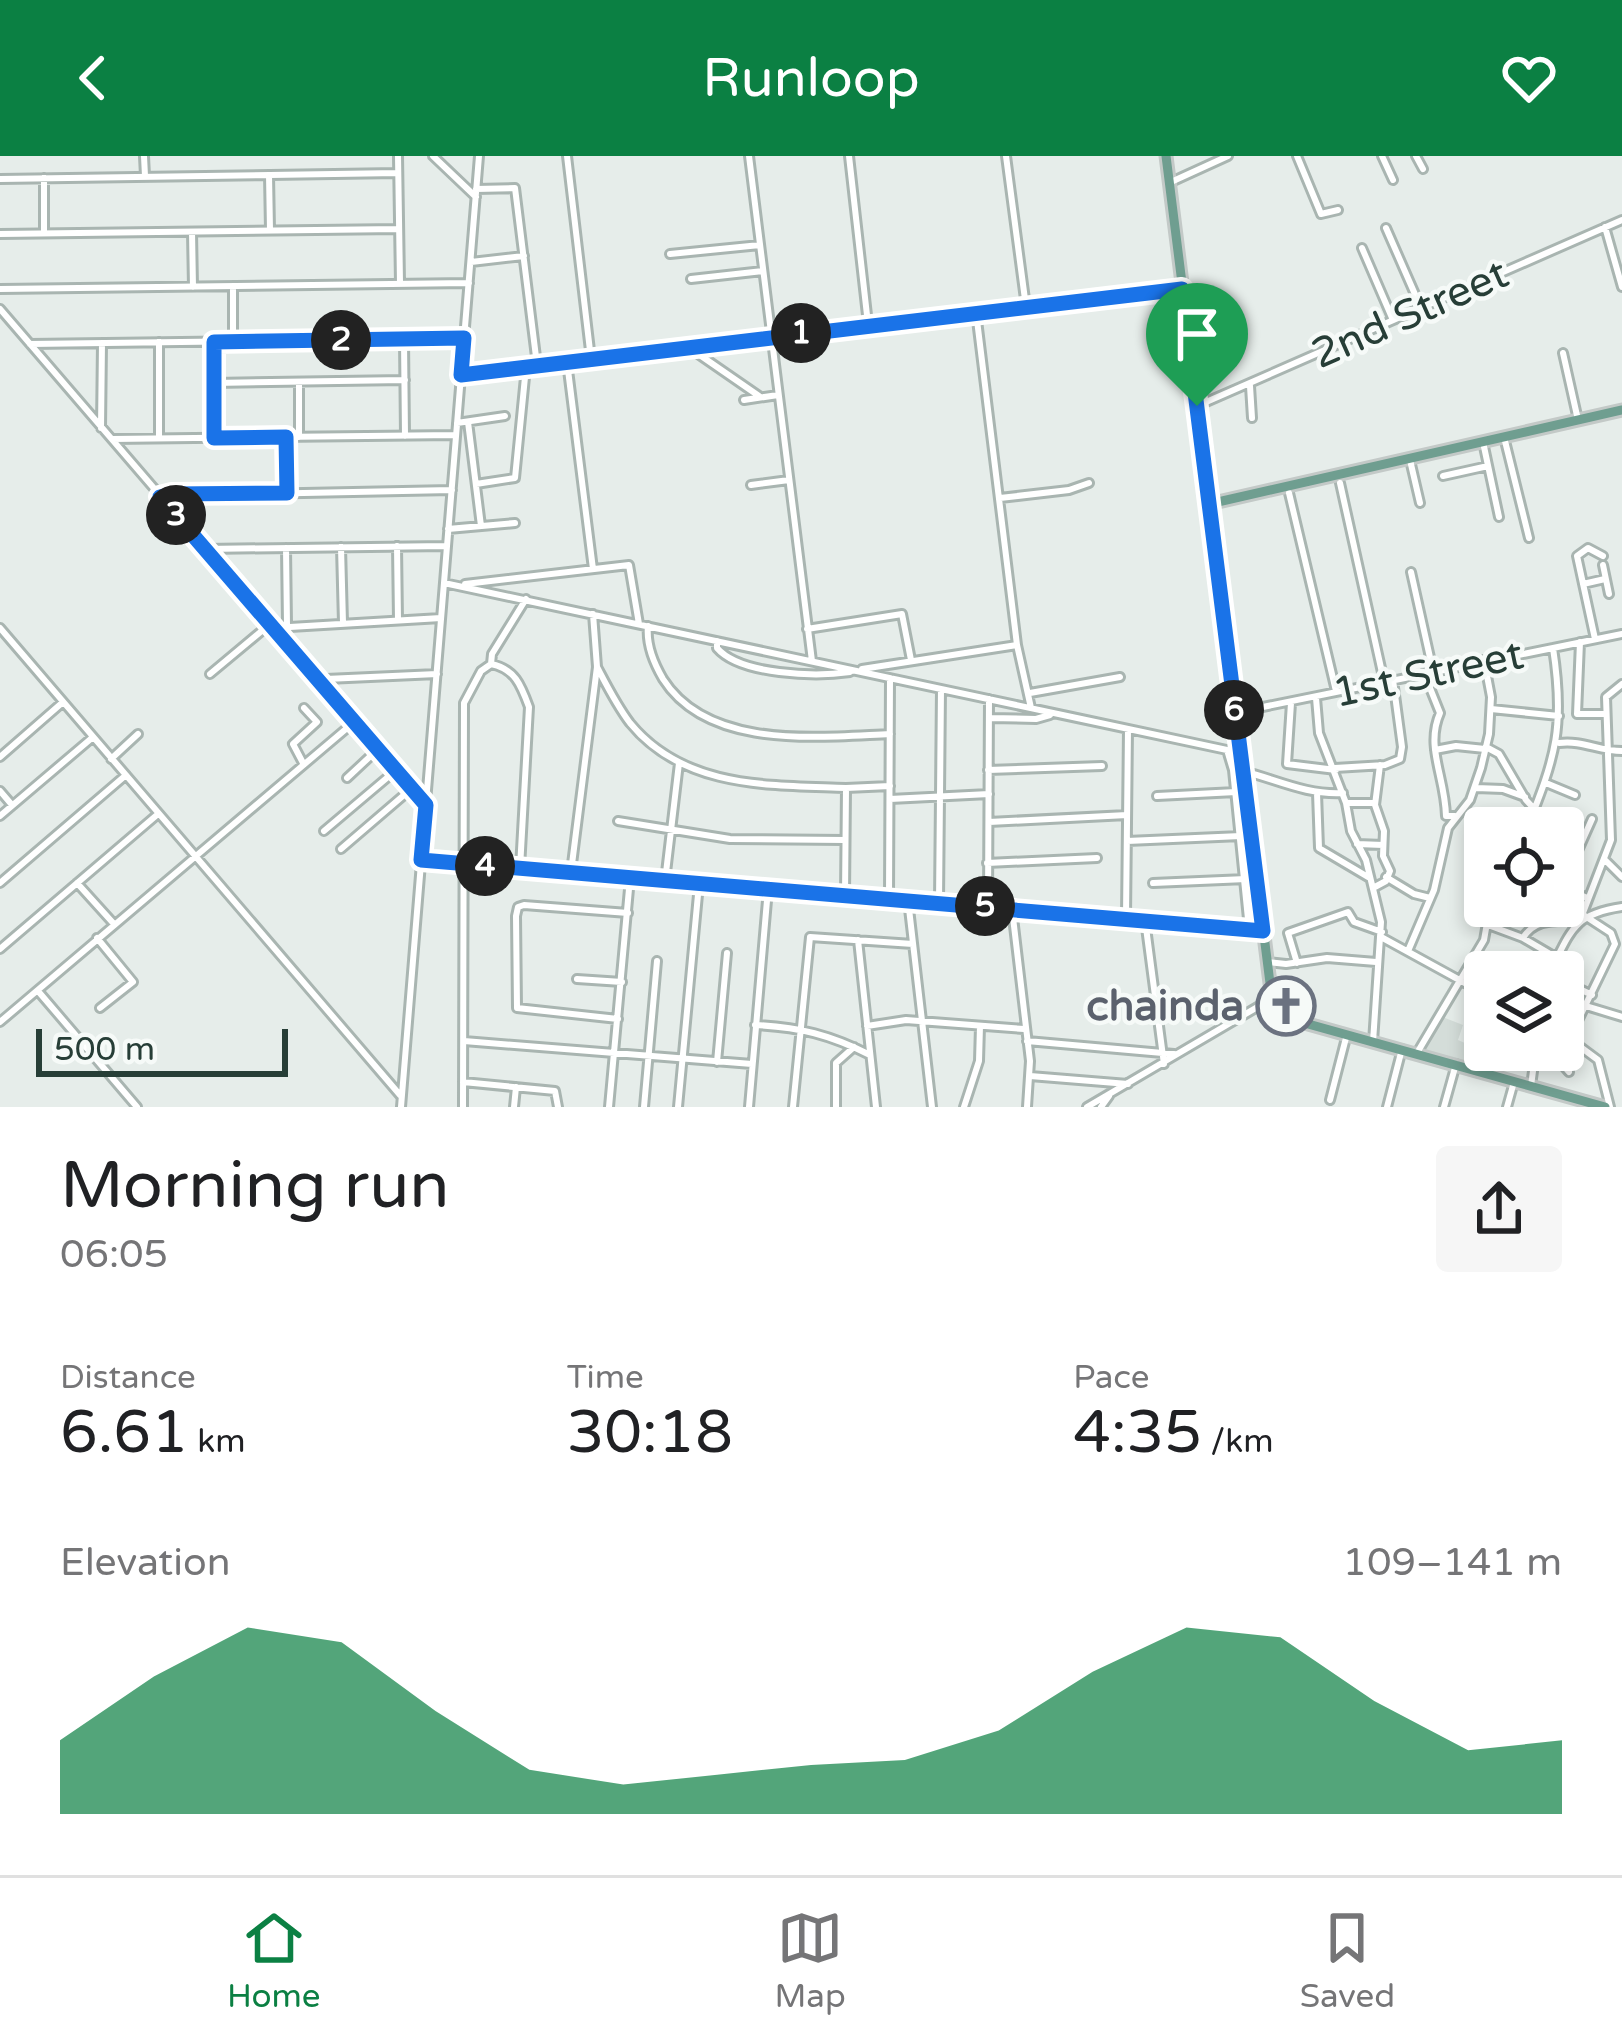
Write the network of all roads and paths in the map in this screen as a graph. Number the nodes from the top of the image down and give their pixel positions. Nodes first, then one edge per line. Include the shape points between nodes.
1 (144, 156) edge
2 (398, 156) edge
3 (433, 156) edge
4 (479, 156) edge
5 (567, 156) edge
6 (749, 156) edge
7 (848, 156) edge
8 (1006, 156) edge
9 (1166, 156) edge
10 (1228, 156) edge
11 (1297, 156) edge
12 (1382, 156) edge
13 (1416, 156) edge
14 (1423, 169) dead end
15 (398, 173) junction
16 (269, 175) junction
17 (145, 176) junction
18 (44, 178) junction
19 (0, 179) edge
20 (1393, 180) dead end
21 (1170, 183) junction
22 (476, 193) junction
23 (1338, 210) dead end
24 (1622, 220) edge
25 (1605, 227) junction
26 (1386, 228) dead end
27 (399, 229) junction
28 (270, 230) junction
29 (192, 232) junction
30 (44, 233) junction
31 (0, 234) edge
32 (760, 245) junction
33 (1362, 248) dead end
34 (670, 254) dead end
35 (524, 256) junction
36 (471, 262) junction
37 (763, 271) junction
38 (691, 279) dead end
39 (400, 283) junction
40 (469, 283) junction
41 (233, 286) junction
42 (193, 287) junction
43 (1622, 287) edge
44 (1182, 289) junction
45 (0, 290) edge
46 (1026, 307) junction
47 (1420, 308) junction
48 (0, 309) edge
49 (976, 312) junction
50 (1393, 320) junction
51 (868, 325) junction
52 (771, 337) junction
53 (464, 338) junction
54 (404, 340) junction
55 (233, 341) junction
56 (214, 342) junction
57 (102, 343) junction
58 (159, 343) junction
59 (30, 344) junction
60 (688, 347) junction
61 (1563, 353) dead end
62 (592, 359) junction
63 (567, 362) junction
64 (538, 365) junction
65 (526, 367) junction
66 (461, 375) junction
67 (405, 380) junction
68 (299, 382) junction
69 (214, 383) junction
70 (1250, 385) junction
71 (778, 395) junction
72 (759, 396) junction
73 (744, 400) dead end
74 (1197, 406) junction
75 (1622, 410) edge
76 (505, 416) dead end
77 (1252, 418) dead end
78 (1578, 420) junction
79 (468, 422) junction
80 (457, 423) junction
81 (101, 428) junction
82 (456, 435) junction
83 (299, 436) junction
84 (405, 436) junction
85 (286, 437) junction
86 (1504, 437) junction
87 (158, 438) junction
88 (214, 438) junction
89 (111, 439) junction
90 (1483, 442) junction
91 (1410, 459) junction
92 (1488, 466) junction
93 (1443, 476) dead end
94 (789, 480) junction
95 (1089, 483) dead end
96 (1340, 483) dead end
97 (476, 484) junction
98 (751, 485) dead end
99 (452, 490) junction
100 (287, 493) junction
101 (1289, 493) dead end
102 (160, 497) junction
103 (1000, 498) junction
104 (1420, 503) dead end
105 (1209, 504) junction
106 (1499, 517) dead end
107 (514, 523) dead end
108 (481, 526) junction
109 (448, 529) junction
110 (1529, 538) dead end
111 (397, 546) junction
112 (447, 546) junction
113 (341, 547) junction
114 (286, 548) junction
115 (205, 549) junction
116 (592, 569) junction
117 (1411, 572) dead end
118 (1605, 579) junction
119 (444, 583) junction
120 (1583, 584) junction
121 (457, 585) junction
122 (1609, 594) dead end
123 (526, 599) junction
124 (593, 614) junction
125 (441, 618) junction
126 (398, 620) junction
127 (343, 623) junction
128 (643, 625) junction
129 (272, 626) junction
130 (287, 626) junction
131 (0, 628) edge
132 (807, 629) junction
133 (1622, 634) edge
134 (1594, 639) junction
135 (717, 640) junction
136 (1580, 642) junction
137 (1017, 645) junction
138 (1553, 647) junction
139 (911, 660) junction
140 (812, 661) junction
141 (1484, 661) junction
142 (490, 664) junction
143 (597, 667) junction
144 (856, 670) junction
145 (1429, 672) junction
146 (210, 674) dead end
147 (436, 674) junction
148 (1120, 677) dead end
149 (1383, 677) dead end
150 (890, 678) junction
151 (1393, 680) junction
152 (318, 683) junction
153 (1622, 684) edge
154 (941, 689) junction
155 (1336, 691) dead end
156 (1030, 693) junction
157 (1316, 698) junction
158 (988, 699) junction
159 (63, 703) junction
160 (1291, 704) junction
161 (304, 708) dead end
162 (1031, 708) junction
163 (1491, 709) junction
164 (1234, 712) junction
165 (1053, 713) junction
166 (1606, 714) junction
167 (1559, 716) junction
168 (988, 718) junction
169 (353, 723) junction
170 (1128, 729) junction
171 (137, 734) dead end
172 (890, 734) junction
173 (93, 737) junction
174 (1559, 743) junction
175 (1485, 748) junction
176 (377, 751) junction
177 (1434, 751) junction
178 (1609, 751) junction
179 (1622, 751) edge
180 (0, 758) edge
181 (111, 758) junction
182 (680, 763) junction
183 (304, 764) junction
184 (1380, 765) junction
185 (1102, 766) dead end
186 (1335, 769) junction
187 (988, 770) junction
188 (1242, 770) junction
189 (395, 771) junction
190 (126, 775) junction
191 (347, 778) dead end
192 (1546, 783) junction
193 (890, 786) junction
194 (846, 788) junction
195 (411, 789) junction
196 (1474, 789) junction
197 (0, 791) edge
198 (1236, 792) junction
199 (1317, 793) junction
200 (988, 794) junction
201 (1575, 794) dead end
202 (939, 795) junction
203 (1157, 796) dead end
204 (1525, 797) junction
205 (1345, 798) junction
206 (890, 799) junction
207 (1376, 803) junction
208 (12, 805) junction
209 (426, 805) junction
210 (1536, 807) joint
211 (158, 814) junction
212 (1127, 815) junction
213 (0, 816) edge
214 (1455, 816) junction
215 (1592, 819) dead end
216 (618, 821) dead end
217 (989, 821) junction
218 (671, 829) junction
219 (325, 832) dead end
220 (1241, 836) junction
221 (1584, 837) edge
222 (845, 840) junction
223 (1127, 841) junction
224 (1358, 844) junction
225 (1383, 844) junction
226 (341, 849) dead end
227 (195, 856) junction
228 (1097, 858) dead end
229 (421, 860) junction
230 (1605, 860) junction
231 (987, 863) junction
232 (464, 864) junction
233 (520, 868) junction
234 (571, 872) junction
235 (1387, 877) junction
236 (1622, 877) edge
237 (630, 878) junction
238 (1369, 878) junction
239 (1246, 879) junction
240 (665, 881) junction
241 (0, 883) edge
242 (77, 883) junction
243 (1153, 883) dead end
244 (698, 884) junction
245 (769, 889) junction
246 (1373, 889) junction
247 (845, 895) junction
248 (1584, 896) edge
249 (889, 898) junction
250 (1430, 898) junction
251 (1587, 898) junction
252 (908, 900) junction
253 (939, 902) junction
254 (988, 906) junction
255 (1622, 907) edge
256 (1012, 909) junction
257 (1584, 910) edge
258 (628, 913) junction
259 (1584, 917) edge
260 (1126, 918) junction
261 (1584, 919) edge
262 (1145, 920) junction
263 (114, 924) junction
264 (1262, 927) junction
265 (1488, 927) edge
266 (1492, 927) edge
267 (1531, 927) edge
268 (1249, 929) junction
269 (1382, 934) junction
270 (97, 938) junction
271 (1523, 938) junction
272 (858, 940) junction
273 (913, 944) junction
274 (0, 949) edge
275 (1408, 951) junction
276 (1545, 951) edge
277 (727, 953) dead end
278 (658, 961) dead end
279 (1267, 962) junction
280 (1378, 962) junction
281 (1297, 963) junction
282 (578, 980) dead end
283 (1460, 981) junction
284 (622, 982) junction
285 (1464, 983) edge
286 (38, 990) junction
287 (1584, 991) edge
288 (1592, 995) junction
289 (1272, 1003) junction
290 (1586, 1006) junction
291 (100, 1008) dead end
292 (1584, 1009) edge
293 (1622, 1017) edge
294 (618, 1019) junction
295 (922, 1021) junction
296 (0, 1022) edge
297 (755, 1024) junction
298 (867, 1026) junction
299 (980, 1026) junction
300 (801, 1028) junction
301 (1025, 1029) junction
302 (1347, 1034) junction
303 (464, 1041) junction
304 (1027, 1041) junction
305 (1373, 1042) junction
306 (854, 1047) junction
307 (1402, 1049) junction
308 (1584, 1050) edge
309 (614, 1053) junction
310 (1163, 1053) junction
311 (1417, 1053) junction
312 (870, 1055) junction
313 (1178, 1055) junction
314 (649, 1056) junction
315 (682, 1059) junction
316 (717, 1062) junction
317 (752, 1064) junction
318 (1164, 1064) junction
319 (1456, 1064) junction
320 (1464, 1067) edge
321 (1478, 1071) edge
322 (1533, 1071) edge
323 (1030, 1076) junction
324 (1515, 1081) junction
325 (464, 1082) junction
326 (1100, 1083) junction
327 (1128, 1084) junction
328 (1531, 1086) junction
329 (516, 1087) junction
330 (1109, 1094) junction
331 (402, 1097) junction
332 (1330, 1100) dead end
333 (137, 1107) edge
334 (401, 1107) edge
335 (464, 1107) edge
336 (514, 1107) edge
337 (558, 1107) edge
338 (609, 1107) edge
339 (644, 1107) edge
340 (678, 1107) edge
341 (749, 1107) edge
342 (793, 1107) edge
343 (836, 1107) edge
344 (876, 1107) edge
345 (932, 1107) edge
346 (964, 1107) edge
347 (1028, 1107) edge
348 (1087, 1107) edge
349 (1101, 1107) edge
350 (1388, 1107) edge
351 (1444, 1107) edge
352 (1507, 1107) edge
353 (1607, 1107) edge

1 - 17 street
2 - 15 street
3 - 22 street
4 - 22 street
5 - 62 street
6 - 32 street
7 - 51 street
8 - 46 street
9 - 21 main road
10 - 21 street
11 - 23 street via 1321,214
12 - 20 street
13 - 14 street
15 - 16 street
15 - 27 street
16 - 17 street
16 - 28 street
17 - 18 street
18 - 19 street
18 - 30 street
21 - 44 main road
22 - 35 street via 515,188
22 - 36 street
24 - 25 street, 2nd Street
25 - 43 street
25 - 47 street, 2nd Street
26 - 47 street
27 - 28 street
27 - 39 street
28 - 29 street
29 - 30 street
29 - 42 street
30 - 31 street
32 - 34 street
32 - 37 street
33 - 50 street
35 - 36 street
35 - 64 street
36 - 40 street
37 - 38 street
37 - 52 street
39 - 40 street
39 - 41 street
40 - 53 street
41 - 42 street
41 - 55 street
42 - 45 street
44 - 46 street
44 - 74 main road
46 - 49 street
47 - 50 street, 2nd Street
48 - 59 street
49 - 51 street
49 - 103 street
50 - 70 street, 2nd Street
51 - 52 street
52 - 60 street
52 - 71 street
53 - 54 street
53 - 66 street
54 - 55 street
54 - 67 street
55 - 56 street
56 - 58 street
56 - 69 street
57 - 58 street
57 - 59 street
57 - 81 street
58 - 87 street
59 - 81 street
60 - 62 street
60 - 72 street
61 - 78 street
62 - 63 street
63 - 64 street
63 - 116 street
64 - 65 street
65 - 66 street
65 - 97 street via 515,478
66 - 80 street
67 - 68 street
67 - 84 street
68 - 69 street
68 - 83 street
69 - 88 street
70 - 74 street, 2nd Street
70 - 77 street
71 - 72 street
71 - 94 street
72 - 73 street
74 - 105 main road
75 - 78 main road
76 - 79 street
78 - 86 main road
79 - 80 street
79 - 97 street
80 - 82 street
81 - 89 street
82 - 84 street
82 - 99 street
83 - 84 street
83 - 85 street
85 - 88 street
85 - 100 street
86 - 90 main road
86 - 110 street
87 - 88 street
87 - 89 street
89 - 102 street
90 - 91 main road
90 - 92 street
91 - 104 street
91 - 105 main road
92 - 93 street
92 - 106 street
94 - 98 street
94 - 132 street
95 - 103 street
96 - 149 street
97 - 108 street
99 - 100 street
99 - 109 street
100 - 102 street
101 - 155 street
102 - 115 street
103 - 137 street
105 - 164 main road
107 - 108 street
108 - 109 street
109 - 112 street
111 - 112 street
111 - 113 street
111 - 126 street
112 - 119 street
113 - 114 street
113 - 127 street
114 - 115 street
114 - 130 street
115 - 129 street
116 - 121 street
116 - 128 street via 630,566
117 - 145 street
118 - 120 street
118 - 120 street via 1603,561 1588,548 1577,556
118 - 122 street
119 - 121 street
119 - 125 street
120 - 134 street
121 - 123 street
123 - 124 street
123 - 142 street
124 - 128 street
124 - 143 street
125 - 126 street
125 - 147 street
126 - 127 street
127 - 130 street
128 - 135 street
128 - 172 street via 668,687 708,718 772,734
129 - 130 street
129 - 146 street
129 - 152 street
131 - 159 street
132 - 139 street via 902,614
132 - 140 street
133 - 134 street, 1st Street
134 - 136 street, 1st Street
135 - 140 street
135 - 144 street via 725,657 757,668
136 - 138 street, 1st Street
136 - 166 street via 1577,715
137 - 139 street
137 - 156 street
138 - 141 street, 1st Street
138 - 167 street
139 - 144 street
140 - 144 street
141 - 145 street, 1st Street
141 - 163 street
142 - 232 street via 464,703
142 - 233 street via 511,673 529,707
143 - 182 street via 635,729
143 - 234 street
144 - 150 street
145 - 151 street, 1st Street
145 - 177 street via 1440,717
147 - 152 street
147 - 209 street
148 - 156 street
150 - 154 street
150 - 172 street
151 - 157 street, 1st Street
151 - 184 street via 1402,747 1400,759
152 - 169 street
153 - 166 street via 1606,695
154 - 158 street
154 - 202 street
156 - 162 street
157 - 160 street, 1st Street
157 - 186 street via 1319,733
158 - 162 street
158 - 168 street
159 - 173 street
159 - 180 street
160 - 164 street, 1st Street
160 - 186 street via 1287,764
161 - 183 street via 316,720 293,744
162 - 165 street
163 - 167 street
163 - 175 street
164 - 188 main road
165 - 168 street
165 - 170 street
166 - 178 street
167 - 174 street
168 - 187 street
169 - 176 street
169 - 183 street
170 - 198 street via 1227,750
170 - 212 street
171 - 181 street
172 - 193 street
173 - 181 street
173 - 208 street
174 - 178 street
174 - 192 street
175 - 177 street
175 - 196 street
175 - 204 street via 1499,754
176 - 189 street
176 - 191 street
177 - 214 street via 1446,816
178 - 179 street
178 - 230 street via 1613,813
181 - 190 street
182 - 194 street via 740,782
182 - 218 street
183 - 227 street
184 - 186 street
184 - 207 street
185 - 187 street
186 - 205 street
187 - 200 street
188 - 199 street
188 - 264 main road
189 - 195 street
189 - 219 street
190 - 211 street
190 - 241 street
192 - 201 street
192 - 210 street
193 - 194 street
193 - 206 street
194 - 222 street
195 - 209 street
195 - 226 street
196 - 204 street
196 - 214 street
197 - 208 street
198 - 203 street
198 - 220 street
199 - 205 street
199 - 238 street via 1318,848
200 - 202 street
200 - 217 street
202 - 206 street
202 - 253 street
204 - 210 street
205 - 207 street
205 - 224 street
206 - 249 street
207 - 225 street
208 - 213 street
209 - 229 street
211 - 227 street
211 - 242 street
212 - 217 street
212 - 223 street
214 - 250 street
215 - 221 street
216 - 218 street
217 - 231 street
218 - 222 street via 761,841
218 - 240 street
220 - 223 street
220 - 239 street
222 - 247 street
223 - 260 street
224 - 225 street
224 - 238 street
225 - 235 street
227 - 263 street
227 - 331 street
228 - 231 street
229 - 232 street
229 - 331 street
230 - 236 street
230 - 251 street
231 - 254 street
232 - 233 street
232 - 303 street
233 - 234 street
234 - 237 street
235 - 246 street
235 - 250 street
237 - 240 street
237 - 258 street
238 - 246 street
239 - 243 street
239 - 268 street
240 - 244 street
242 - 263 street
242 - 274 street
244 - 245 street
244 - 315 street
245 - 247 street
245 - 297 street
246 - 269 street
247 - 249 street
248 - 251 street
249 - 252 street
250 - 275 street
251 - 257 street
252 - 253 street
252 - 273 street
253 - 254 street
254 - 256 street
255 - 259 street
256 - 260 street
256 - 301 street
258 - 284 street
258 - 294 street via 524,905 516,916 516,1007
260 - 262 street
261 - 288 street via 1611,933 1615,944
262 - 268 street
262 - 310 street
263 - 270 street
264 - 268 street
264 - 279 main road
265 - 283 street
266 - 271 street
267 - 271 street
269 - 275 street
269 - 280 street
269 - 281 street via 1348,912 1290,932
270 - 286 street
270 - 291 street via 133,982
271 - 276 street
272 - 273 street
272 - 298 street
272 - 300 street via 809,939
273 - 295 street
275 - 283 street
277 - 316 street
278 - 314 street
279 - 281 street
279 - 289 main road
280 - 281 street
280 - 305 street
282 - 284 street
283 - 285 street
283 - 311 street
284 - 294 street
286 - 296 street
286 - 333 street
287 - 288 street
288 - 290 street
289 - 302 main road via 1283,1017
289 - 313 street
290 - 292 street
290 - 293 street
294 - 309 street
295 - 298 street
295 - 299 street
295 - 345 street
297 - 300 street
297 - 317 street
298 - 312 street
299 - 301 street
299 - 346 street
300 - 306 street
300 - 342 street
301 - 304 street
302 - 305 main road
302 - 332 street
303 - 309 street
303 - 325 street
304 - 310 street
304 - 323 street
305 - 307 main road
306 - 312 street
306 - 343 street via 836,1063
307 - 311 main road
307 - 350 street
308 - 353 street via 1601,1065
309 - 314 street
309 - 338 street
310 - 313 street
310 - 318 street
311 - 319 main road
312 - 344 street
313 - 318 street
314 - 315 street
314 - 339 street
315 - 316 street
315 - 340 street
316 - 317 street
317 - 341 street
318 - 327 street
319 - 320 main road
319 - 351 street
321 - 324 main road
322 - 328 street
323 - 326 street
323 - 347 street
324 - 328 main road
324 - 352 street
325 - 329 street
325 - 335 street
326 - 327 street
326 - 330 street
327 - 330 street
328 - 353 main road
329 - 336 street
329 - 337 street via 555,1091
330 - 348 street
330 - 349 street
331 - 334 street

